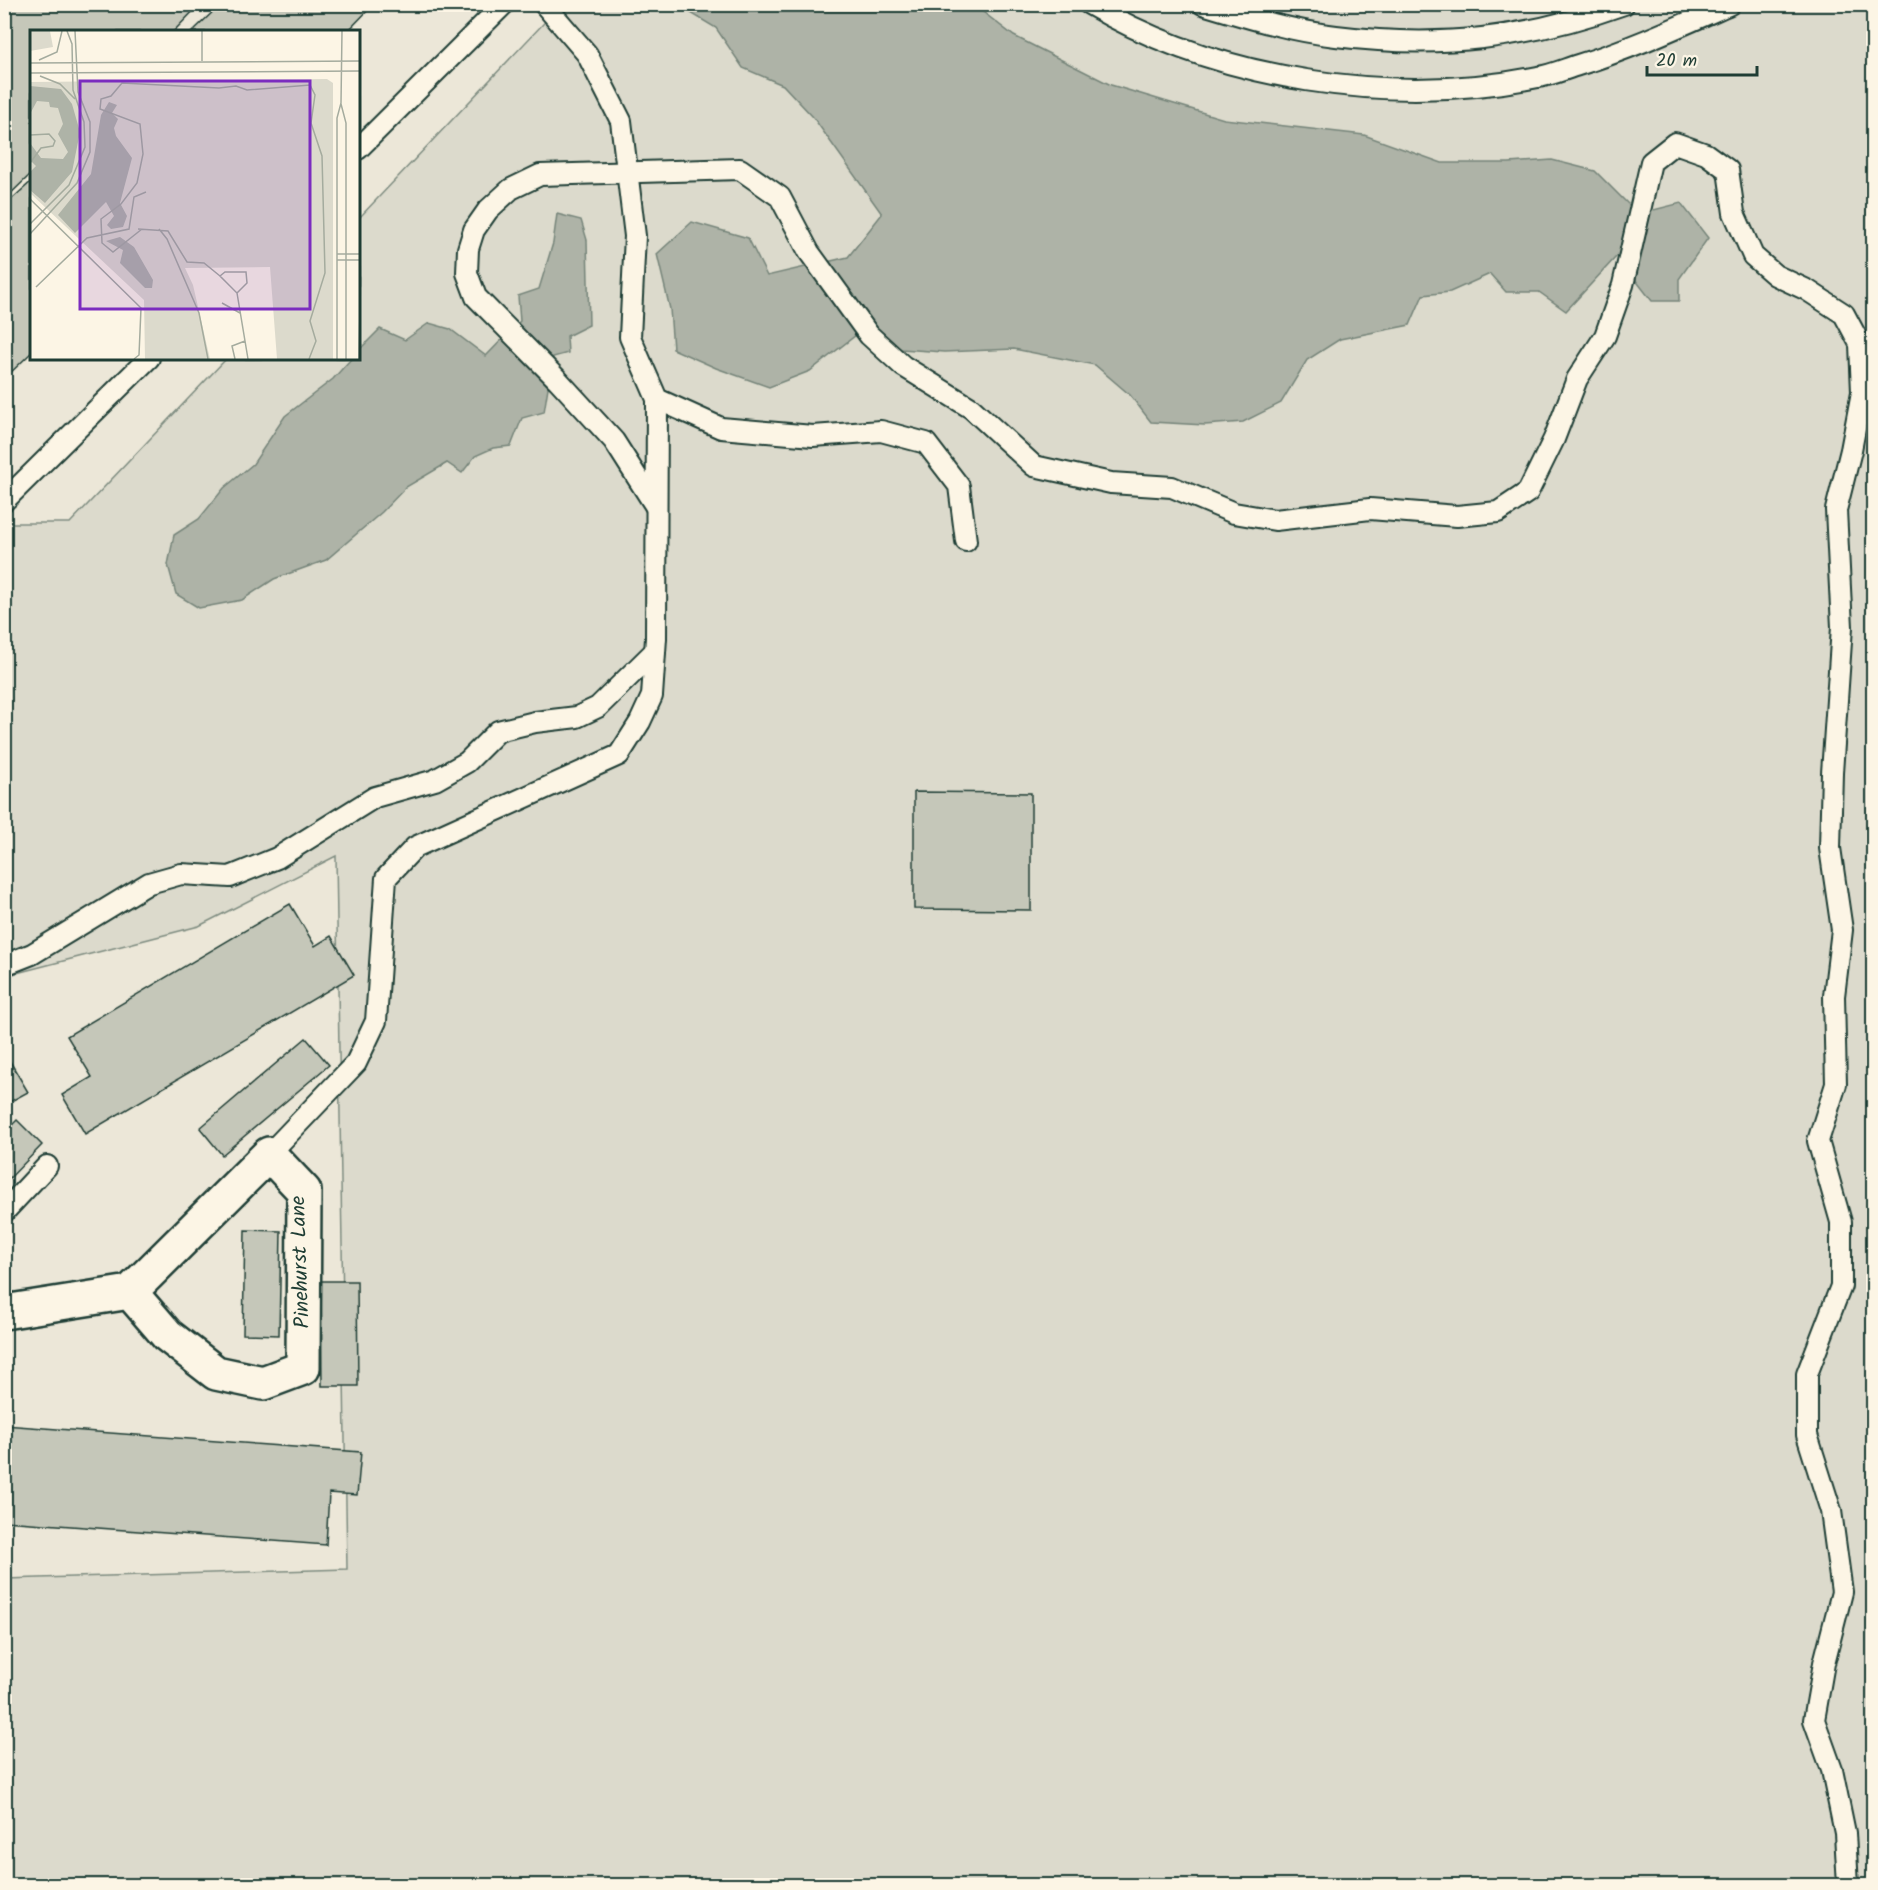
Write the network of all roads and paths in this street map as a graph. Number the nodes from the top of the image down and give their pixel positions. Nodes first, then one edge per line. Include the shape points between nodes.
1 (504, 4) edge
2 (543, 4) edge
3 (1089, 4) edge
4 (1203, 4) edge
5 (1624, 4) edge
6 (1730, 4) edge
7 (360, 148) edge
8 (627, 171) junction
9 (147, 360) edge
10 (657, 399) junction
11 (4, 501) edge
12 (656, 507) junction
13 (966, 541) dead end
14 (655, 651) junction
15 (4, 965) edge
16 (269, 1154) junction
17 (48, 1166) dead end
18 (4, 1212) edge
19 (129, 1292) junction
20 (4, 1312) edge
21 (1848, 1886) edge

1 - 7 lane
2 - 8 lane via 587,54 621,121
3 - 6 lane via 1119,22 1217,61 1294,79 1382,88 1469,88 1540,77 1610,55
4 - 5 lane via 1275,25 1335,36 1442,42 1544,29
8 - 10 lane via 635,236 630,338
8 - 12 lane via 540,175 511,189 488,210 474,230 467,273 476,297 614,441
8 - 21 lane via 740,169 780,197 809,252 869,335 903,366 971,408 1034,466 1111,483 1172,487 1234,513 1275,520 1370,509 1457,516 1498,512 1528,492 1577,379 1605,336 1623,285 1651,162 1675,144 1706,154 1728,170 1734,213 1752,256 1775,276 1807,290 1844,314 1860,344 1862,392 1836,510 1842,627 1830,848 1842,930 1834,996 1836,1084 1818,1142 1840,1222 1840,1286 1807,1374 1807,1435 1831,1511 1842,1592 1814,1720 1832,1770 1845,1833
9 - 11 lane
10 - 12 lane
10 - 13 lane via 721,428 813,436 881,431 926,443 959,486
12 - 14 lane
14 - 15 lane via 598,707 577,717 498,731 467,762 435,780 375,797 277,858 230,878 181,874 149,883 32,954
14 - 16 lane via 652,696 619,755 415,847 386,879 376,1021 356,1063
16 - 19 street
16 - 19 street, Pinehurst Lane via 304,1191 303,1368 263,1383 216,1373 167,1335
17 - 18 lane
19 - 20 street

